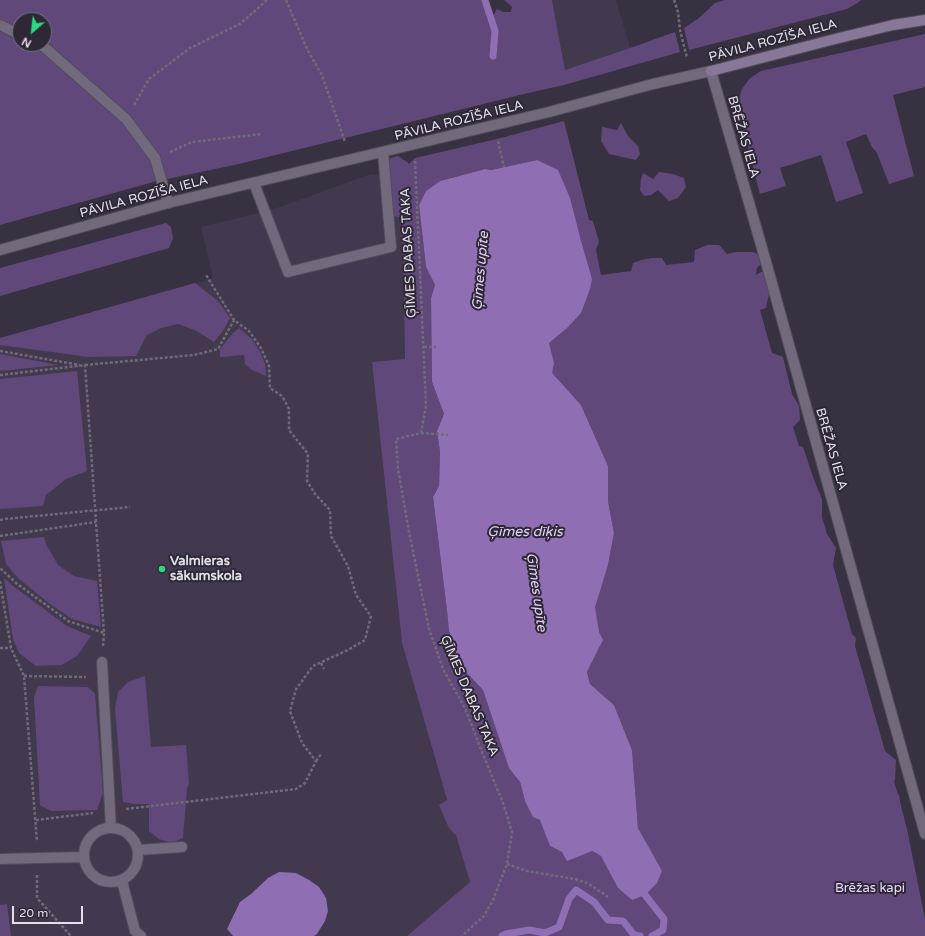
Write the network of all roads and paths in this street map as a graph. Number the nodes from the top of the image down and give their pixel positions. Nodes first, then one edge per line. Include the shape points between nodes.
1 (267, 0) edge
2 (286, 0) edge
3 (674, 0) edge
4 (925, 20) edge
5 (0, 25) edge
6 (12, 30) edge
7 (50, 52) edge
8 (687, 58) dead end
9 (711, 71) junction
10 (126, 119) junction
11 (262, 134) dead end
12 (497, 139) dead end
13 (345, 142) dead end
14 (383, 152) junction
15 (155, 158) junction
16 (415, 158) dead end
17 (504, 167) dead end
18 (254, 183) junction
19 (168, 203) junction
20 (0, 250) edge
21 (206, 276) dead end
22 (234, 320) junction
23 (424, 347) junction
24 (436, 347) dead end
25 (0, 352) edge
26 (85, 365) junction
27 (0, 376) edge
28 (421, 433) junction
29 (448, 435) dead end
30 (130, 507) dead end
31 (0, 520) edge
32 (96, 522) junction
33 (0, 536) edge
34 (0, 568) edge
35 (0, 581) edge
36 (0, 648) edge
37 (11, 648) junction
38 (102, 662) dead end
39 (321, 663) junction
40 (324, 669) dead end
41 (24, 676) junction
42 (103, 677) junction
43 (322, 753) dead end
44 (316, 761) junction
45 (110, 810) junction
46 (111, 828) junction
47 (925, 834) edge
48 (182, 848) dead end
49 (138, 850) junction
50 (84, 856) junction
51 (38, 858) junction
52 (0, 860) edge
53 (507, 864) junction
54 (122, 881) junction
55 (608, 897) dead end
56 (70, 936) edge
57 (141, 936) edge
58 (462, 936) edge

1 - 10 path via 240,24 190,48 149,79
2 - 13 path via 308,51 322,75
3 - 8 path
4 - 9 main road, PĀVILA ROZĪŠA IELA via 893,25
5 - 6 street
7 - 10 street
9 - 14 street, PĀVILA ROZĪŠA IELA
9 - 47 street, BRĒŽAS IELA
10 - 15 street
11 - 15 path via 192,142
12 - 17 path
14 - 18 street, PĀVILA ROZĪŠA IELA
14 - 18 street via 391,247 288,272
15 - 19 street
16 - 23 path, ĢĪMES DABAS TAKA
18 - 19 street, PĀVILA ROZĪŠA IELA
19 - 20 street, PĀVILA ROZĪŠA IELA
21 - 22 path
22 - 26 path via 218,349 194,355
22 - 39 path via 249,331 261,348 269,366 270,388 282,396 289,409 289,430 308,454 307,481 330,510 331,536 348,566 356,595 371,616 365,640
23 - 24 path
23 - 28 path, ĢĪMES DABAS TAKA via 426,406
25 - 26 path
26 - 27 path
26 - 32 path
28 - 29 path, ĢĪMES DABAS TAKA
28 - 53 path, ĢĪMES DABAS TAKA via 396,439 398,469 409,532 429,629 443,669 465,708 512,832
30 - 31 path, bridge
32 - 33 path
32 - 34 path via 104,633 68,622
35 - 37 path
36 - 37 path
37 - 41 path
38 - 42 street
39 - 40 path
39 - 44 path via 313,666 296,689 290,711 302,743
41 - 42 path
41 - 45 path via 36,820
42 - 45 street
43 - 44 path
44 - 45 path via 305,783 296,789
45 - 46 street
46 - 49 street via 129,834
46 - 50 street via 95,833 85,848
48 - 49 street
49 - 54 street via 139,860 136,869
50 - 51 street
50 - 54 street via 85,865 96,879 113,883
51 - 52 street
51 - 56 path via 37,898
53 - 55 path via 527,871 575,879 589,884
53 - 58 path, ĢĪMES DABAS TAKA via 484,916
54 - 57 street via 135,931

